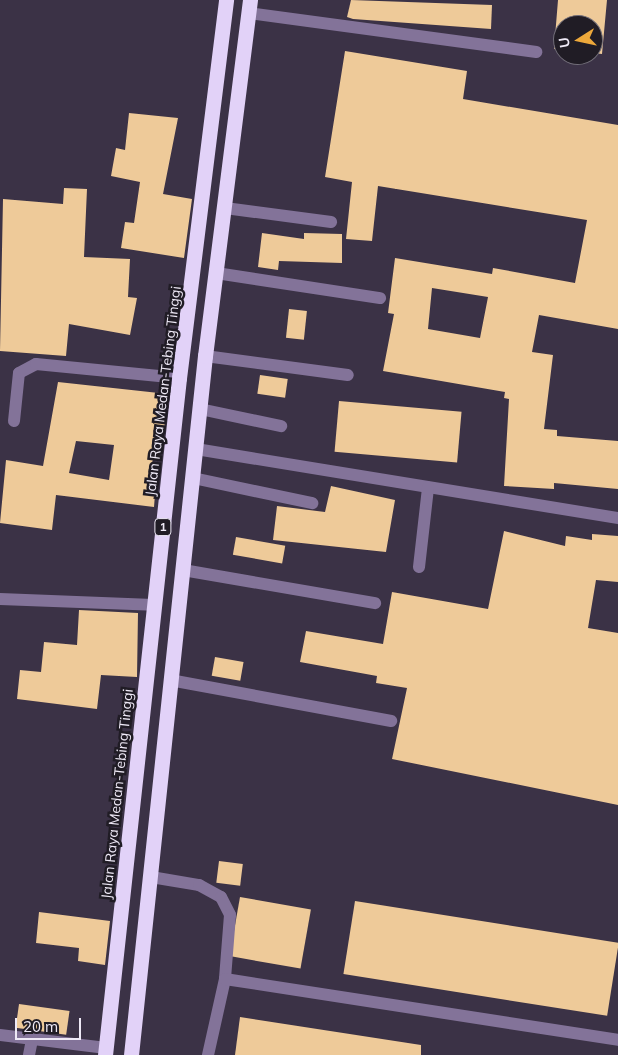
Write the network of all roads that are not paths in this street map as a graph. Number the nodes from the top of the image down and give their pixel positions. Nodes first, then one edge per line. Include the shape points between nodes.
1 (226, 0) edge
2 (249, 6) edge
3 (536, 52) dead end
4 (224, 208) junction
5 (331, 222) dead end
6 (216, 273) junction
7 (380, 298) dead end
8 (206, 356) junction
9 (348, 375) dead end
10 (179, 378) junction
11 (200, 409) junction
12 (14, 421) dead end
13 (281, 426) dead end
14 (196, 449) junction
15 (193, 478) junction
16 (428, 488) junction
17 (312, 503) dead end
18 (618, 518) edge
19 (420, 567) dead end
20 (183, 570) junction
21 (0, 599) edge
22 (375, 603) dead end
23 (153, 604) junction
24 (170, 680) junction
25 (390, 721) dead end
26 (152, 877) junction
27 (225, 979) junction
28 (0, 1035) edge
29 (32, 1039) junction
30 (618, 1040) edge
31 (106, 1052) edge
32 (29, 1055) edge
33 (130, 1055) edge
34 (208, 1055) edge

1 - 10 highway, Jalan Raya Medan-Tebing Tinggi / 1
2 - 3 street
2 - 4 highway, 1
4 - 5 street
4 - 6 highway, 1
6 - 7 street
6 - 8 highway, 1
8 - 9 street
8 - 11 highway, 1
10 - 12 street via 36,364 19,373
10 - 23 highway, Jalan Raya Medan-Tebing Tinggi / 1
11 - 13 street
11 - 14 highway, 1
14 - 15 highway, 1
14 - 16 street
15 - 17 street
15 - 20 highway, 1
16 - 18 street
16 - 19 street
20 - 22 street
20 - 24 highway, 1
21 - 23 street
23 - 31 highway, Jalan Raya Medan-Tebing Tinggi / 1
24 - 25 street
24 - 26 highway, 1
26 - 27 street via 199,884 221,897 230,915
26 - 33 highway, 1
27 - 30 street
27 - 34 street
28 - 29 street
29 - 31 street
29 - 32 street

